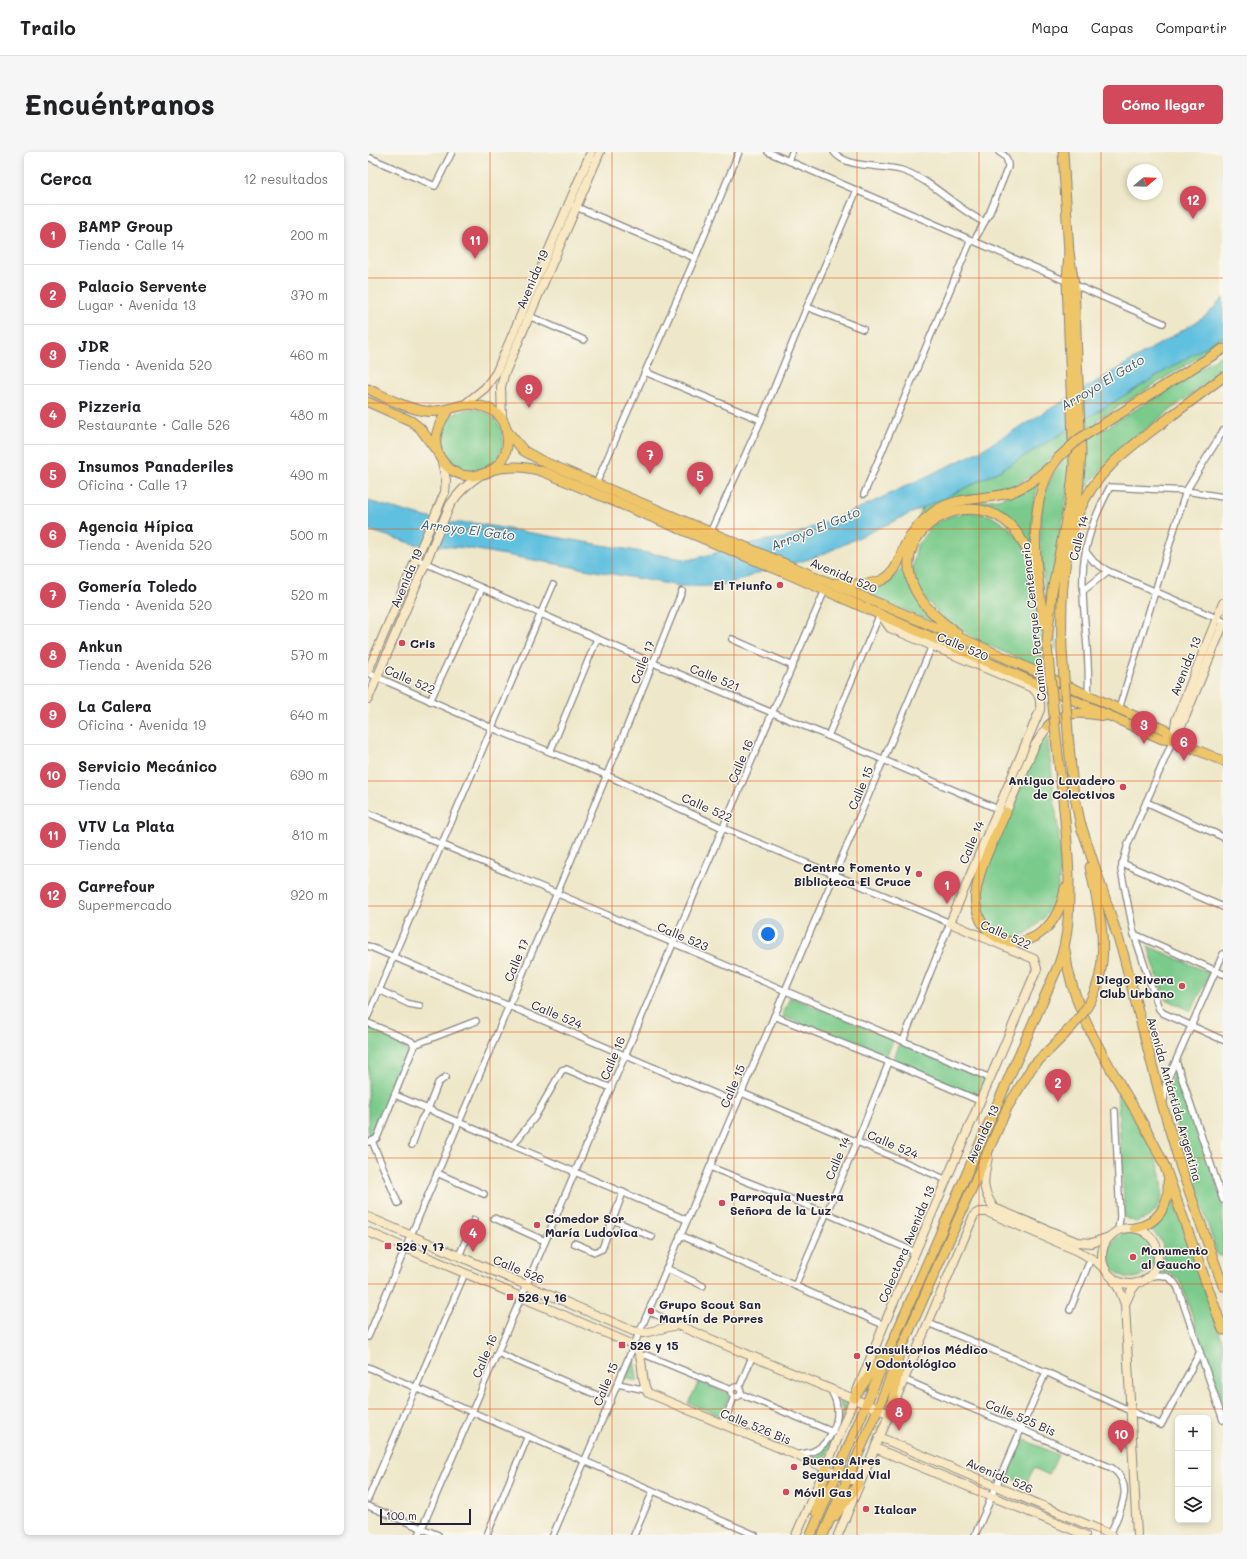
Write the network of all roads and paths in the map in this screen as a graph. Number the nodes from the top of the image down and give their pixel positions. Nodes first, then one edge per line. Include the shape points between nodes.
1 (452, 152) edge
2 (591, 152) edge
3 (600, 152) edge
4 (739, 152) edge
5 (768, 152) edge
6 (792, 152) edge
7 (834, 152) edge
8 (999, 152) edge
9 (1063, 152) edge
10 (368, 157) edge
11 (789, 161) junction
12 (857, 190) junction
13 (572, 205) junction
14 (984, 222) junction
15 (972, 240) junction
16 (695, 258) junction
17 (1070, 283) junction
18 (807, 307) junction
19 (529, 316) junction
20 (1164, 323) dead end
21 (863, 329) dead end
22 (584, 340) dead end
23 (1223, 349) edge
24 (644, 372) junction
25 (1223, 377) edge
26 (368, 389) edge
27 (368, 402) edge
28 (464, 405) junction
29 (449, 410) junction
30 (502, 419) junction
31 (761, 420) junction
32 (1077, 427) junction
33 (507, 431) junction
34 (1223, 431) edge
35 (436, 450) junction
36 (442, 462) junction
37 (1050, 467) junction
38 (495, 469) junction
39 (479, 476) junction
40 (596, 484) junction
41 (1186, 490) junction
42 (864, 494) dead end
43 (1223, 496) edge
44 (710, 533) junction
45 (1070, 539) junction
46 (1086, 552) junction
47 (416, 559) junction
48 (425, 562) junction
49 (789, 570) junction
50 (1108, 571) junction
51 (553, 585) dead end
52 (827, 586) junction
53 (482, 588) junction
54 (1039, 588) junction
55 (1154, 590) junction
56 (682, 591) dead end
57 (1083, 591) junction
58 (1223, 603) edge
59 (540, 614) junction
60 (880, 614) junction
61 (1220, 620) edge
62 (1223, 624) edge
63 (597, 639) junction
64 (732, 639) dead end
65 (970, 642) junction
66 (1047, 644) junction
67 (932, 646) junction
68 (653, 663) junction
69 (793, 666) junction
70 (368, 672) edge
71 (377, 677) junction
72 (1088, 695) junction
73 (1040, 697) joint
74 (368, 699) edge
75 (430, 701) junction
76 (1119, 709) junction
77 (773, 713) junction
78 (1122, 721) junction
79 (1048, 726) joint
80 (492, 728) junction
81 (828, 736) junction
82 (1173, 740) junction
83 (1057, 746) joint
84 (1069, 746) joint
85 (550, 752) junction
86 (883, 760) junction
87 (1223, 761) edge
88 (606, 775) junction
89 (1146, 802) junction
90 (1002, 811) junction
91 (368, 813) edge
92 (1081, 825) junction
93 (723, 828) junction
94 (1223, 837) edge
95 (441, 844) junction
96 (1122, 863) junction
97 (835, 874) junction
98 (1069, 874) junction
99 (557, 893) junction
100 (1223, 907) edge
101 (950, 922) junction
102 (1134, 934) junction
103 (673, 944) junction
104 (368, 946) edge
105 (1064, 947) junction
106 (1223, 954) edge
107 (393, 957) junction
108 (1036, 963) joint
109 (1216, 971) junction
110 (1223, 974) edge
111 (379, 990) junction
112 (785, 991) junction
113 (420, 1006) dead end
114 (508, 1006) junction
115 (368, 1016) edge
116 (774, 1016) junction
117 (476, 1021) dead end
118 (368, 1022) edge
119 (1190, 1026) junction
120 (1223, 1040) edge
121 (903, 1041) junction
122 (414, 1044) junction
123 (625, 1056) junction
124 (1176, 1061) junction
125 (889, 1062) junction
126 (446, 1077) dead end
127 (990, 1078) junction
128 (611, 1088) junction
129 (742, 1093) junction
130 (396, 1095) junction
131 (980, 1101) junction
132 (737, 1103) junction
133 (1163, 1107) junction
134 (428, 1109) junction
135 (1115, 1111) dead end
136 (459, 1122) junction
137 (370, 1142) edge
138 (857, 1142) junction
139 (991, 1142) junction
140 (513, 1145) junction
141 (412, 1146) dead end
142 (710, 1167) junction
143 (1165, 1167) junction
144 (575, 1172) junction
145 (437, 1173) junction
146 (947, 1180) junction
147 (623, 1192) junction
148 (484, 1194) dead end
149 (1223, 1200) edge
150 (398, 1203) dead end
151 (826, 1213) junction
152 (368, 1217) edge
153 (494, 1218) dead end
154 (474, 1220) dead end
155 (613, 1220) junction
156 (687, 1220) junction
157 (1134, 1228) junction
158 (1118, 1230) junction
159 (368, 1232) edge
160 (411, 1235) junction
161 (680, 1235) junction
162 (652, 1237) dead end
163 (1109, 1237) junction
164 (545, 1241) junction
165 (574, 1243) dead end
166 (405, 1248) junction
167 (915, 1252) junction
168 (458, 1256) junction
169 (1091, 1258) junction
170 (1214, 1258) junction
171 (1223, 1263) edge
172 (666, 1268) junction
173 (1106, 1270) junction
174 (465, 1273) junction
175 (1112, 1277) junction
176 (1148, 1277) junction
177 (1137, 1283) junction
178 (526, 1285) junction
179 (703, 1286) dead end
180 (795, 1286) junction
181 (1223, 1286) edge
182 (521, 1296) junction
183 (1124, 1304) junction
184 (1070, 1310) dead end
185 (649, 1311) junction
186 (928, 1323) junction
187 (884, 1325) junction
188 (677, 1326) junction
189 (1223, 1330) edge
190 (640, 1332) junction
191 (368, 1337) edge
192 (893, 1340) junction
193 (634, 1345) junction
194 (903, 1345) junction
195 (498, 1352) junction
196 (1200, 1352) junction
197 (640, 1357) junction
198 (752, 1357) junction
199 (368, 1367) edge
200 (1046, 1372) junction
201 (905, 1380) junction
202 (618, 1384) junction
203 (416, 1388) junction
204 (739, 1388) junction
205 (830, 1388) junction
206 (646, 1390) junction
207 (731, 1390) junction
208 (741, 1394) junction
209 (734, 1397) junction
210 (854, 1398) junction
211 (610, 1401) junction
212 (867, 1403) junction
213 (878, 1408) junction
214 (1130, 1410) junction
215 (472, 1412) junction
216 (890, 1414) junction
217 (1223, 1420) edge
218 (723, 1425) junction
219 (1020, 1430) junction
220 (833, 1432) junction
221 (528, 1436) junction
222 (879, 1437) junction
223 (875, 1448) junction
224 (796, 1455) junction
225 (585, 1461) junction
226 (826, 1468) junction
227 (837, 1473) junction
228 (847, 1478) junction
229 (859, 1483) junction
230 (996, 1486) junction
231 (653, 1491) junction
232 (991, 1496) junction
233 (368, 1499) edge
234 (368, 1506) edge
235 (422, 1528) junction
236 (811, 1533) edge
237 (823, 1533) edge
238 (419, 1535) edge
239 (438, 1535) edge
240 (487, 1535) edge
241 (553, 1535) edge
242 (634, 1535) edge
243 (755, 1535) edge
244 (796, 1535) edge
245 (838, 1535) edge
246 (975, 1535) edge
247 (1085, 1535) edge
248 (1111, 1535) edge
249 (1137, 1535) edge

1 - 10 street via 438,184 434,186
2 - 13 main road, Avenida 19
3 - 13 main road, Avenida 19
4 - 16 street
5 - 11 street
6 - 11 street
7 - 14 street via 846,161 895,168 915,176
8 - 14 street via 1006,156 1008,167
9 - 17 main road
11 - 12 street
12 - 15 street
12 - 18 street
13 - 16 street
13 - 19 main road, Avenida 19
13 - 28 main road, Avenida 19 via 496,372 485,388
14 - 15 street
15 - 17 street
15 - 42 street
16 - 24 street
17 - 20 street
17 - 32 main road via 1077,380
17 - 32 main road via 1070,388
18 - 21 street
18 - 31 street
19 - 22 street
19 - 30 main road, Avenida 19 via 504,375 501,387
23 - 37 main road, Camino Parque Centenario, bridge via 1079,439
24 - 31 street
24 - 40 street
25 - 45 main road, Camino Parque Centenario via 1132,446 1101,474 1086,496
26 - 29 main road via 425,411
27 - 35 main road via 411,421 420,428
28 - 29 main road
28 - 30 main road via 478,405 491,410
29 - 35 main road via 441,421 436,435
30 - 33 main road
31 - 44 street
32 - 45 main road via 1081,454 1080,477
32 - 66 main road via 1073,482 1052,598
33 - 38 main road via 506,452
33 - 40 main road, Avenida 520 via 524,451
34 - 41 street
35 - 36 main road
36 - 39 main road via 459,474
36 - 47 main road, Avenida 19 via 446,480 445,492
37 - 52 main road via 1018,490 959,501 936,510 916,529 906,544 898,564 886,577 864,584
37 - 54 main road, Camino Parque Centenario via 1040,495 1036,526
38 - 39 main road
38 - 49 main road, Avenida 520 via 518,466 544,472 725,548
39 - 48 main road, Avenida 19 via 456,496
40 - 44 main road, Avenida 520
41 - 43 street
41 - 46 street, Calle 14 via 1110,486 1091,528
41 - 55 street
44 - 49 main road, Avenida 520
45 - 84 main road, Camino Parque Centenario, bridge via 1062,605 1062,651
46 - 50 street via 1094,562
46 - 57 street, Calle 14
47 - 48 street, Calle 521
47 - 70 main road, Avenida 19
48 - 53 street, Calle 521
48 - 71 main road, Avenida 19
49 - 52 main road, Avenida 520
50 - 55 street
50 - 57 street
51 - 59 street
52 - 60 main road, Avenida 520
52 - 65 main road, Avenida 520
52 - 69 street, Calle 16
53 - 59 street, Calle 521
53 - 75 street
54 - 65 main road via 1023,543 1013,528 1000,518 987,512 967,509 950,512 934,520 920,534 911,551 910,577 916,592 930,610
54 - 66 main road, Camino Parque Centenario
55 - 61 street
55 - 76 street
56 - 68 street, Calle 17
57 - 72 street, Calle 14 via 1089,668
58 - 61 main road, Avenida 13
59 - 63 street, Calle 521
59 - 80 street
60 - 67 main road, Calle 520 via 890,628
60 - 78 main road, Avenida 520
60 - 81 street
61 - 82 main road, Avenida 13 via 1176,720
62 - 82 main road, Avenida 13 via 1183,722
63 - 68 street, Calle 521
63 - 85 street
64 - 69 street
65 - 72 main road, Avenida 520
66 - 83 main road, Camino Parque Centenario, bridge
67 - 73 main road, Calle 520 via 1030,687 1036,690
67 - 86 street, Calle 15
68 - 77 street, Calle 521
68 - 88 street, Calle 17
69 - 77 street, Calle 16
70 - 71 street, Calle 522
71 - 74 main road, Avenida 19
71 - 75 street, Calle 522
72 - 76 main road, Avenida 520
73 - 90 main road, Calle 14 via 1040,710
75 - 80 street, Calle 522
76 - 82 main road, Avenida 520 via 1166,730
77 - 81 street, Calle 521
77 - 93 street, Calle 16
78 - 79 main road via 1074,712 1063,715
78 - 82 main road, Avenida 520 via 1162,739
79 - 90 main road, Calle 14 via 1034,745
80 - 85 street, Calle 522
80 - 95 street
81 - 86 street, Calle 521
82 - 87 main road, Avenida 520
82 - 89 street, Avenida 13
83 - 98 main road, Avenida 13
84 - 92 main road, Avenida 13 via 1073,788
85 - 88 street, Calle 522
86 - 90 street, Calle 521
86 - 97 street, Calle 15
88 - 93 street, Calle 522
88 - 99 street, Calle 17
89 - 94 street
89 - 96 street, Avenida 13
90 - 98 main road via 975,893 979,917 989,933 999,940 1013,943 1025,941 1043,931 1060,907
90 - 101 main road, Calle 14
91 - 95 street, Calle 523
92 - 133 main road, Avenida Antártida Argentina via 1123,952
92 - 139 main road, Avenida 13, bridge via 1102,938 1100,974 1095,992 1086,1010 1038,1060 1019,1086
93 - 97 street, Calle 522
93 - 103 street, Calle 16
95 - 99 street, Calle 523
95 - 107 street
96 - 100 street
96 - 102 street, Avenida Antártida Argentina
97 - 101 street, Calle 522
97 - 112 street, Calle 15
98 - 105 main road, Avenida 13
99 - 103 street, Calle 523
99 - 114 street, Calle 17
101 - 108 main road, Calle 522 via 1028,956
101 - 121 street, Calle 14
102 - 109 street
102 - 119 street, Avenida Antártida Argentina via 1158,1009
103 - 112 street, Calle 523
103 - 123 street, Calle 16
104 - 107 street, Calle 524
105 - 143 main road via 1073,991 1087,1026
105 - 192 main road, Avenida 13 via 1059,964
106 - 109 street
107 - 111 street
107 - 114 street, Calle 524
108 - 127 main road, Colectora Avenida 13 via 1036,974
109 - 110 street
109 - 119 street
111 - 113 street via 409,1004
111 - 115 street
112 - 116 street, Calle 15
112 - 121 street, Calle 523
114 - 123 street, Calle 524
114 - 136 street, Calle 17
116 - 125 street
116 - 129 street, Calle 15
117 - 122 street
118 - 122 street
119 - 120 street
119 - 124 street
121 - 127 street, Calle 523
122 - 130 street
123 - 128 street, Calle 16
123 - 132 street, Calle 524
124 - 133 street via 1164,1089
124 - 149 street, Avenida Antártida Argentina
125 - 131 street
125 - 138 street, Calle 14
126 - 134 street via 438,1083
127 - 131 main road, Colectora Avenida 13
128 - 140 street via 566,1069 562,1070 535,1117
128 - 144 street, Calle 16
129 - 132 street, Calle 15
129 - 138 street, Calle 524
130 - 134 street
130 - 137 street via 377,1138
131 - 146 main road, Colectora Avenida 13
132 - 142 street, Calle 15
133 - 170 main road, Avenida Antártida Argentina via 1181,1168
134 - 136 street
134 - 141 street via 421,1120
135 - 158 street via 1120,1217
136 - 140 street
136 - 145 street, Calle 17
137 - 150 street
138 - 146 street, Calle 524
138 - 151 street, Calle 14
139 - 163 main road via 984,1187 986,1196 994,1208 1077,1242 1092,1243
139 - 194 main road, Avenida 13
140 - 144 street
142 - 151 street
142 - 156 street, Calle 15
143 - 157 main road via 1168,1191 1162,1210 1146,1225
143 - 189 main road
144 - 147 street
144 - 164 street, Calle 16
145 - 148 street
145 - 160 street, Calle 17
146 - 167 main road, Colectora Avenida 13
147 - 155 street
147 - 156 street
151 - 167 street
151 - 180 street, Calle 14
152 - 160 main road, Calle 526
153 - 164 street
154 - 168 street
155 - 162 street
155 - 165 street via 602,1249 595,1252
156 - 161 street, Calle 15
157 - 158 main road
157 - 176 main road via 1144,1231 1152,1238 1157,1248 1155,1269
158 - 163 main road
159 - 166 main road, Calle 526
160 - 166 street, Calle 17
160 - 168 main road, Calle 526
161 - 172 street, Calle 15
161 - 180 street
163 - 173 main road via 1102,1254
164 - 178 street, Calle 16
166 - 174 main road, Calle 526
166 - 191 street, Calle 17
167 - 187 main road, Colectora Avenida 13
168 - 178 main road, Calle 526
169 - 173 main road
169 - 184 street
169 - 186 main road via 987,1212 979,1212 972,1218
170 - 171 main road
170 - 181 main road, Avenida Antártida Argentina
172 - 179 street
172 - 185 street, Calle 15
173 - 175 main road
174 - 182 main road, Calle 526
174 - 203 street
175 - 177 main road via 1128,1284
175 - 183 main road
176 - 177 main road
176 - 196 street via 1163,1275 1175,1282
177 - 183 main road
178 - 182 street, Calle 16
178 - 190 main road, Calle 526
180 - 187 street
182 - 193 main road, Calle 526
182 - 195 street, Calle 16
183 - 214 main road
185 - 188 street
185 - 190 street, Calle 15
186 - 200 street
186 - 201 main road
187 - 210 main road, Colectora Avenida 13
188 - 190 main road
188 - 198 main road
190 - 193 street, Calle 15
192 - 210 main road
192 - 212 main road, Avenida 13
193 - 197 main road
193 - 202 street, Calle 15
194 - 213 main road, Avenida 13
194 - 216 main road
195 - 211 street
195 - 215 street, Calle 16
196 - 214 street via 1161,1425
196 - 217 street
197 - 206 main road
197 - 207 street via 646,1355
198 - 204 street
198 - 205 main road
199 - 203 street
200 - 214 street
200 - 219 street
201 - 216 main road
201 - 219 street, Calle 525 Bis
202 - 206 street, Calle 526 Bis
202 - 211 street, Calle 15
203 - 215 street
203 - 233 street
204 - 207 street
204 - 208 street
205 - 210 main road
205 - 220 street via 837,1411
206 - 218 main road, Calle 526 Bis via 650,1395
207 - 209 street
208 - 209 street
208 - 220 street
209 - 218 street
210 - 212 main road
210 - 226 main road, Colectora Avenida 13
211 - 225 street, Calle 15
212 - 213 main road
212 - 227 main road, Avenida 13
213 - 216 main road
213 - 228 main road, Avenida 13
214 - 249 main road
215 - 221 street
215 - 235 street, Calle 16
216 - 222 main road
218 - 224 main road, Calle 526 Bis
219 - 230 street
219 - 248 street, Calle 525 Bis via 1119,1473 1124,1481 1125,1492
220 - 224 street via 824,1444 816,1449
221 - 225 street
221 - 240 street
222 - 223 main road
222 - 230 main road, Avenida 526
223 - 229 main road
223 - 232 main road, Avenida 526
224 - 226 main road, Calle 526 Bis
225 - 231 street
225 - 241 street, Calle 15
226 - 227 main road, Calle 526 Bis
226 - 236 main road
226 - 244 main road, Colectora Avenida 13
227 - 228 main road, Calle 526 Bis
227 - 236 main road, Avenida 13
228 - 229 main road, Calle 526 Bis
228 - 237 main road, Avenida 13
229 - 237 main road
229 - 245 main road
230 - 232 street
230 - 248 main road, Avenida 526
231 - 242 street
231 - 243 street
232 - 246 street
232 - 247 main road, Avenida 526
234 - 235 street
235 - 238 street, Calle 16
235 - 239 street

